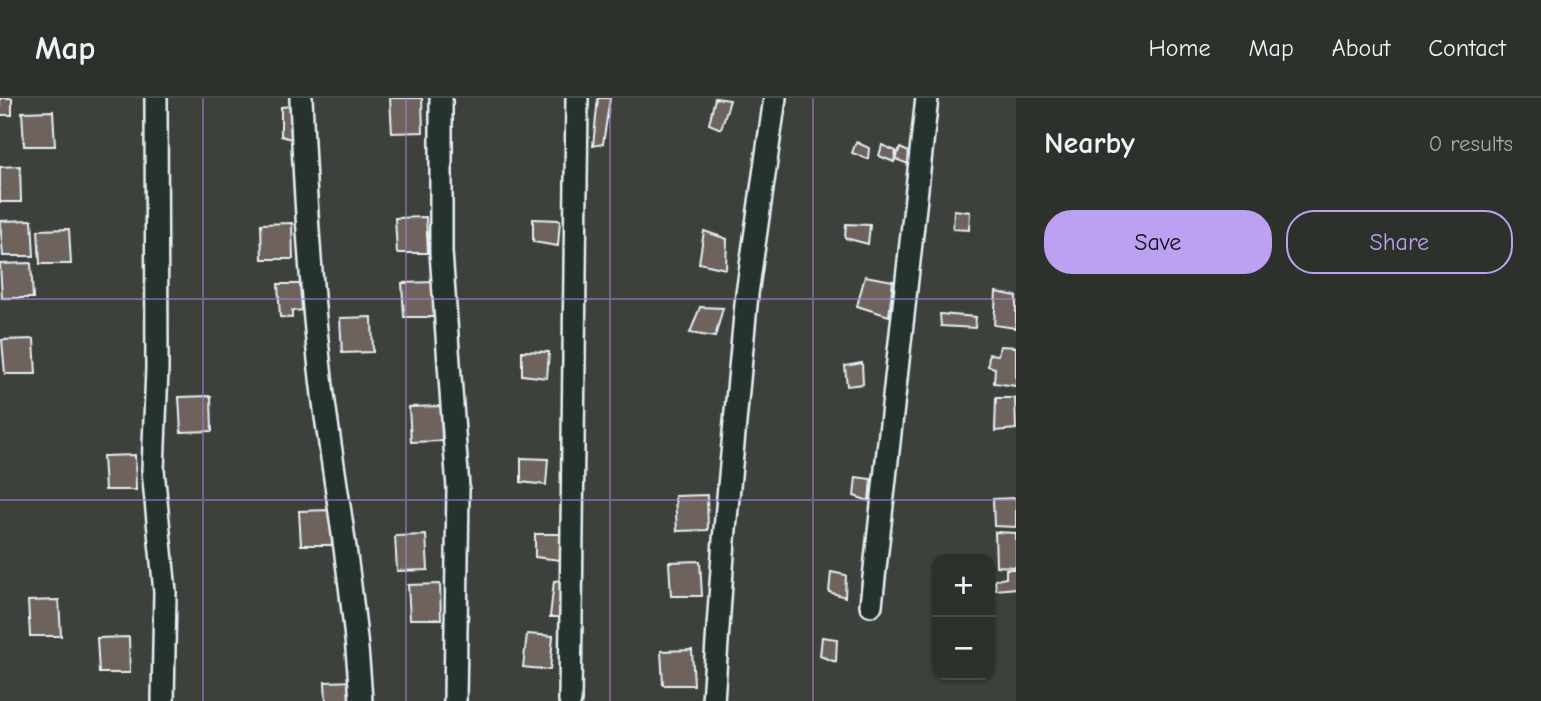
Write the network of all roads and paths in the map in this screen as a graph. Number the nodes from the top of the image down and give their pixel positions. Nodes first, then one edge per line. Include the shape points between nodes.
1 (156, 98) edge
2 (301, 98) edge
3 (440, 98) edge
4 (577, 98) edge
5 (775, 98) edge
6 (927, 98) edge
7 (871, 605) dead end
8 (163, 701) edge
9 (361, 701) edge
10 (455, 701) edge
11 (570, 701) edge
12 (713, 701) edge

1 - 8 street via 153,470 165,592
2 - 9 street via 312,289
3 - 10 street via 441,252 458,488
4 - 11 street
5 - 12 street via 747,294
6 - 7 street

